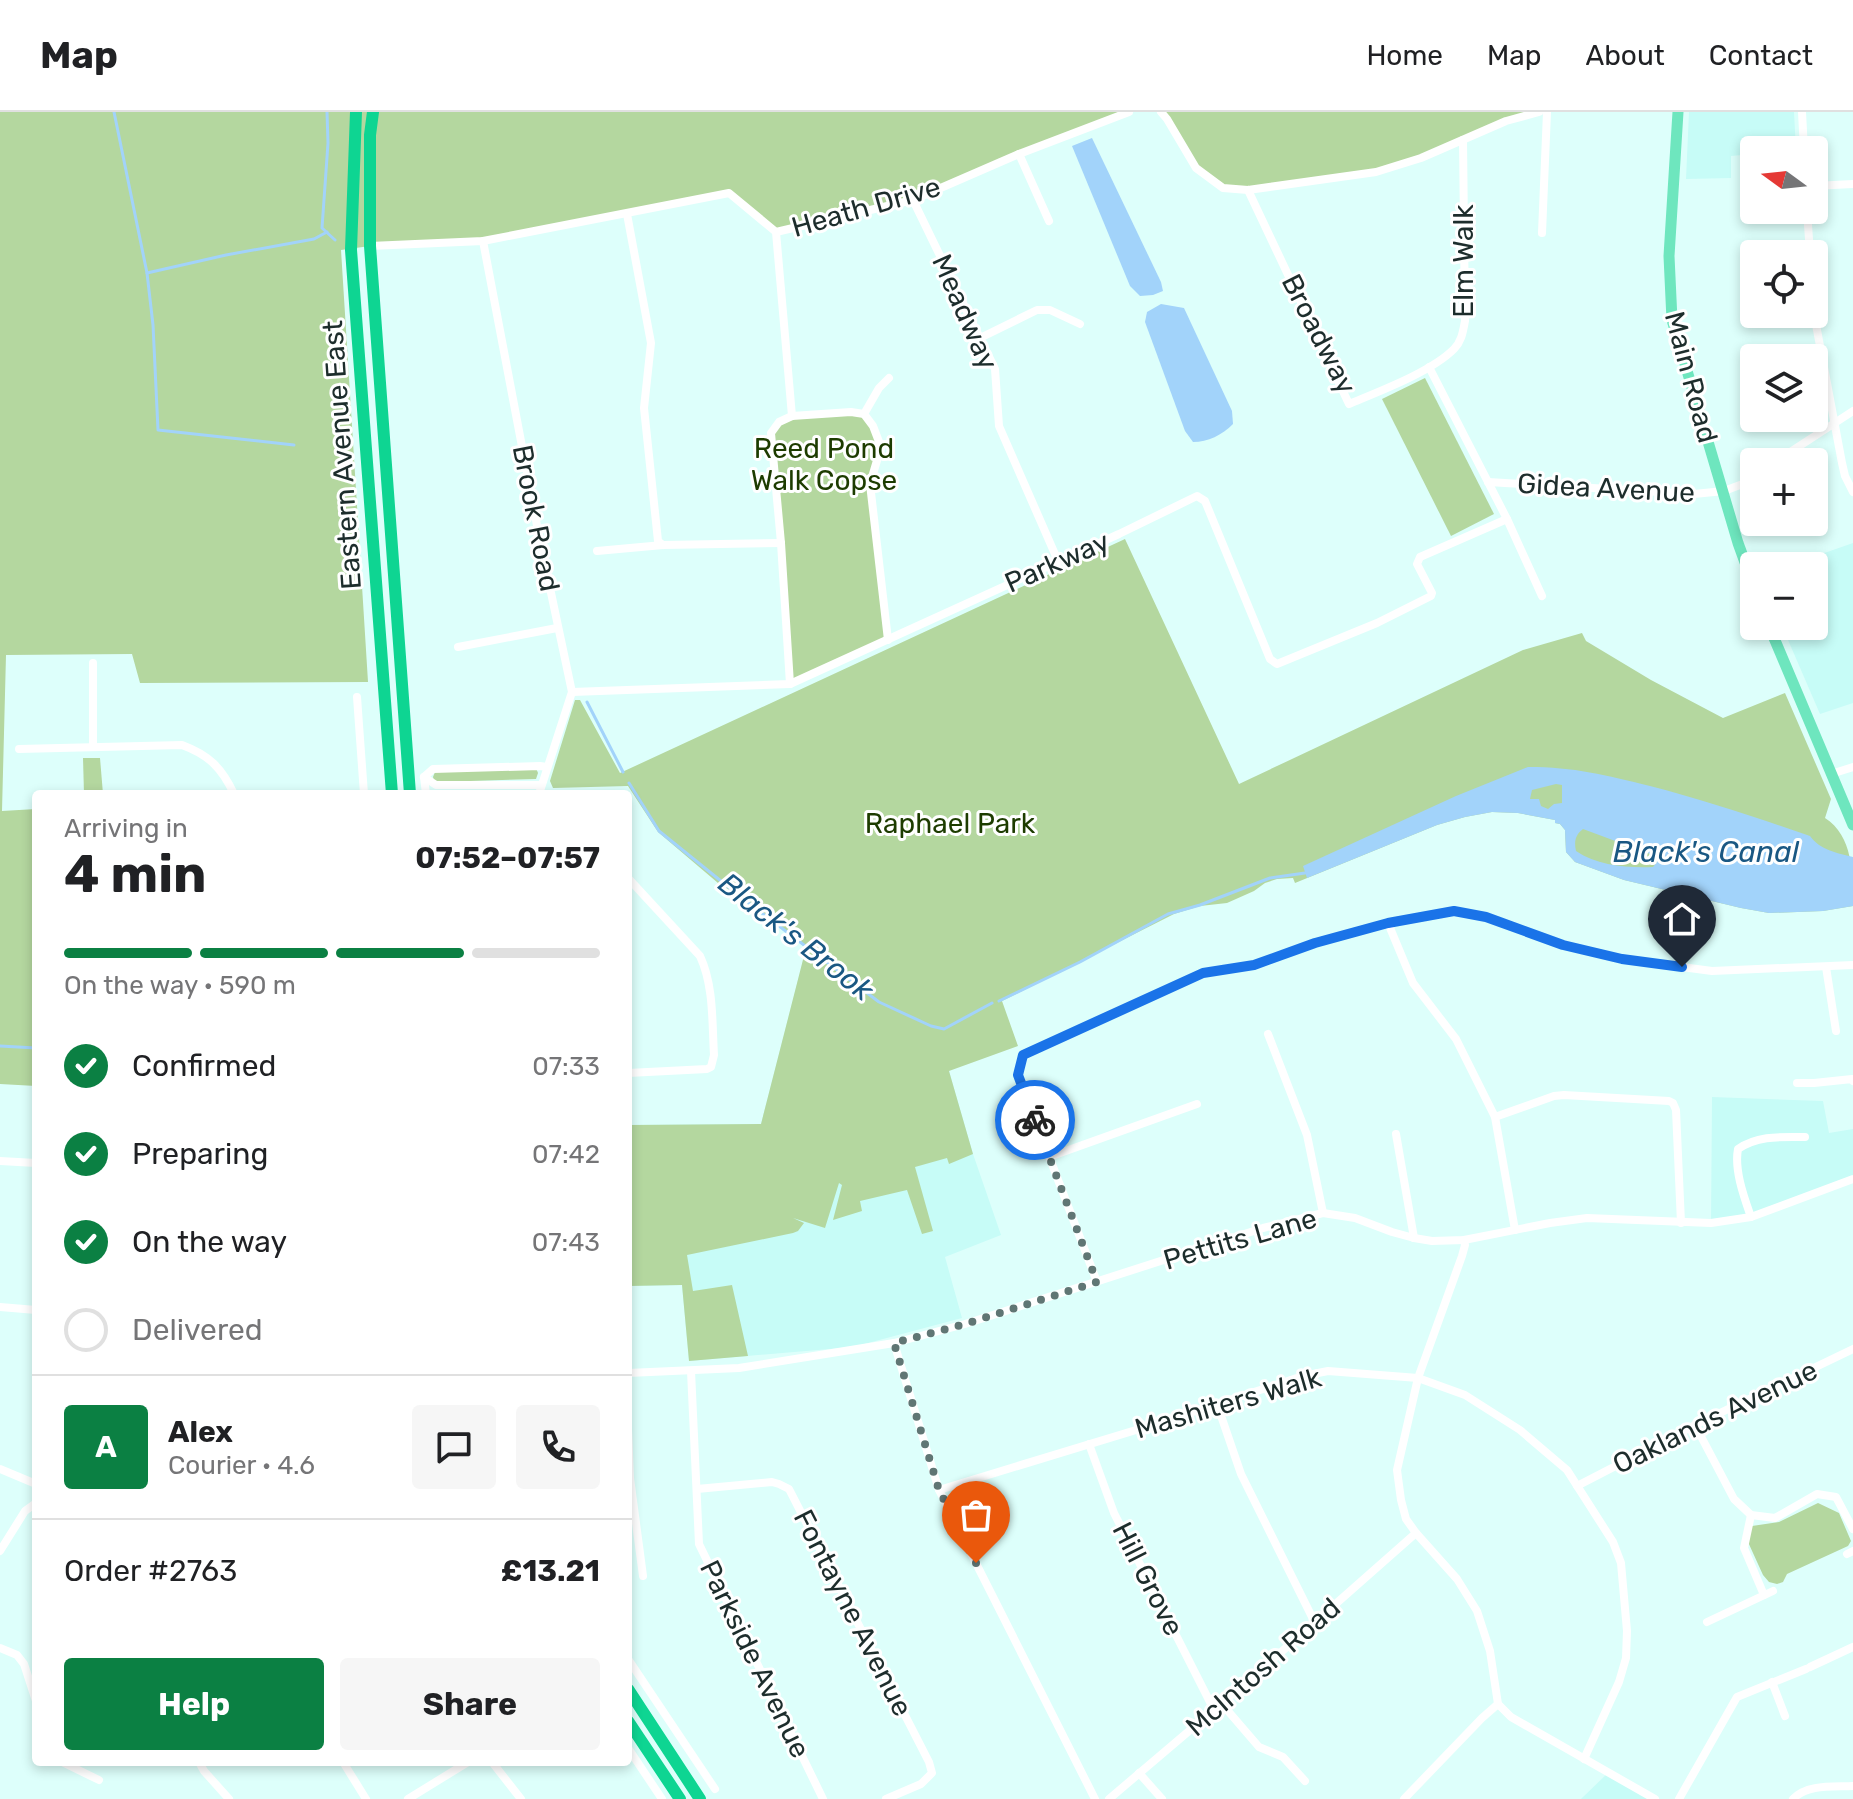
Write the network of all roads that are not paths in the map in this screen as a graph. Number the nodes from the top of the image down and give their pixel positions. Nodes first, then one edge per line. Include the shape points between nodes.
1 (356, 112) edge
2 (373, 112) edge
3 (1129, 112) edge
4 (1161, 112) edge
5 (1539, 112) edge
6 (1547, 112) edge
7 (1678, 112) edge
8 (1802, 112) edge
9 (1803, 136) edge
10 (1463, 140) junction
11 (1019, 154) junction
12 (1853, 184) edge
13 (1828, 185) edge
14 (1248, 190) junction
15 (913, 200) junction
16 (627, 214) junction
17 (1049, 221) dead end
18 (776, 232) junction
19 (1542, 233) dead end
20 (483, 241) junction
21 (370, 246) junction
22 (1080, 324) dead end
23 (1817, 328) edge
24 (980, 338) junction
25 (1429, 367) junction
26 (889, 378) dead end
27 (1853, 411) edge
28 (864, 414) junction
29 (792, 416) junction
30 (1835, 423) junction
31 (1797, 448) edge
32 (1488, 482) junction
33 (1851, 483) edge
34 (1740, 485) edge
35 (1724, 491) junction
36 (1853, 492) edge
37 (1507, 519) junction
38 (781, 543) junction
39 (663, 545) junction
40 (597, 551) dead end
41 (1741, 552) edge
42 (1058, 561) junction
43 (1542, 596) dead end
44 (557, 628) junction
45 (888, 640) junction
46 (1775, 640) edge
47 (458, 647) dead end
48 (93, 663) dead end
49 (790, 684) junction
50 (572, 692) junction
51 (357, 697) dead end
52 (93, 746) junction
53 (19, 749) dead end
54 (547, 767) junction
55 (1853, 767) edge
56 (1831, 774) junction
57 (424, 777) junction
58 (408, 779) junction
59 (232, 790) edge
60 (364, 790) edge
61 (392, 790) edge
62 (409, 790) edge
63 (426, 790) edge
64 (524, 790) edge
65 (542, 790) edge
66 (1853, 825) edge
67 (632, 882) edge
68 (1388, 923) junction
69 (1853, 965) edge
70 (1826, 967) junction
71 (1836, 1031) dead end
72 (1268, 1034) dead end
73 (632, 1073) edge
74 (1853, 1081) edge
75 (1797, 1083) dead end
76 (1197, 1104) dead end
77 (1495, 1117) junction
78 (1396, 1134) dead end
79 (1805, 1137) dead end
80 (1049, 1157) junction
81 (0, 1161) edge
82 (32, 1163) edge
83 (1853, 1179) edge
84 (1323, 1213) junction
85 (1751, 1217) junction
86 (1681, 1223) junction
87 (1515, 1230) junction
88 (1414, 1238) junction
89 (1464, 1240) junction
90 (1097, 1282) junction
91 (0, 1307) edge
92 (32, 1310) edge
93 (894, 1343) junction
94 (1853, 1349) edge
95 (691, 1371) junction
96 (632, 1373) edge
97 (1418, 1378) junction
98 (1217, 1404) junction
99 (1695, 1425) junction
100 (1089, 1444) junction
101 (0, 1469) edge
102 (32, 1482) edge
103 (1577, 1486) junction
104 (697, 1489) junction
105 (939, 1490) junction
106 (632, 1493) edge
107 (32, 1506) edge
108 (1751, 1515) junction
109 (1853, 1529) edge
110 (1416, 1533) junction
111 (0, 1551) edge
112 (643, 1576) dead end
113 (1707, 1622) dead end
114 (1315, 1623) junction
115 (1853, 1647) edge
116 (0, 1648) edge
117 (632, 1665) edge
118 (1772, 1682) junction
119 (32, 1689) edge
120 (632, 1695) edge
121 (1222, 1704) junction
122 (1498, 1704) junction
123 (1214, 1710) junction
124 (1785, 1716) dead end
125 (632, 1727) edge
126 (632, 1754) edge
127 (1584, 1759) junction
128 (70, 1766) edge
129 (201, 1766) edge
130 (345, 1766) edge
131 (462, 1766) edge
132 (495, 1766) edge
133 (702, 1769) junction
134 (1139, 1773) junction
135 (687, 1779) junction
136 (99, 1780) dead end
137 (1305, 1781) dead end
138 (1853, 1786) edge
139 (715, 1789) dead end
140 (229, 1799) edge
141 (366, 1799) edge
142 (408, 1799) edge
143 (521, 1799) edge
144 (662, 1799) edge
145 (680, 1799) edge
146 (700, 1799) edge
147 (823, 1799) edge
148 (886, 1799) edge
149 (1095, 1799) edge
150 (1109, 1799) edge
151 (1162, 1799) edge
152 (1404, 1799) edge
153 (1655, 1799) edge
154 (1679, 1799) edge
155 (1793, 1799) edge

1 - 61 highway, Eastern Avenue East via 351,250
2 - 21 highway, Eastern Avenue East
3 - 11 street, Heath Drive
4 - 14 street via 1196,168 1223,188
5 - 10 street
6 - 19 street
7 - 35 main road, Main Road via 1669,256 1672,320
8 - 9 street
10 - 14 street via 1376,172
10 - 25 street, Elm Walk via 1463,335 1454,349
11 - 15 street, Heath Drive
11 - 17 street
12 - 13 street
14 - 25 street, Broadway via 1349,404
15 - 18 street, Heath Drive
15 - 24 street, Meadway
16 - 18 street, Heath Drive via 729,193
16 - 20 street, Heath Drive
16 - 39 street via 651,343 644,408 658,541
18 - 29 street
20 - 21 street, Heath Drive
20 - 44 street, Brook Road
21 - 58 highway, Eastern Avenue East
22 - 24 street via 1050,310 1037,310
23 - 30 street
24 - 42 street, Meadway via 995,369 999,426
25 - 32 street
26 - 28 street
27 - 30 street
28 - 29 street
28 - 45 street via 881,447 870,484
29 - 38 street via 771,433
30 - 31 street
30 - 33 street
32 - 35 street, Gidea Avenue via 1694,494
32 - 37 street
33 - 36 street
34 - 35 street, Gidea Avenue
35 - 41 main road, Main Road
37 - 42 street, Parkway via 1420,557 1417,564 1431,596 1277,664 1270,659 1200,497
37 - 43 street
38 - 39 street
38 - 49 street
39 - 40 street
42 - 45 street, Parkway
44 - 47 street
44 - 50 street, Brook Road
45 - 49 street, Parkway
46 - 56 main road
48 - 52 street
49 - 50 street, Parkway
50 - 54 street
51 - 60 street
52 - 53 street
52 - 59 street via 182,745 205,754
54 - 57 street via 433,769
54 - 65 street
55 - 56 street
56 - 66 main road
57 - 58 street
57 - 63 street
57 - 64 street via 436,785
58 - 62 highway, Eastern Avenue East
67 - 73 street via 706,968 714,1055 711,1067 703,1070
68 - 70 street via 1454,911 1622,959 1712,971
68 - 77 street via 1413,983 1456,1039
68 - 80 street via 1254,965 1203,973 1023,1055 1018,1075
69 - 70 street
70 - 71 street
72 - 84 street via 1307,1135
74 - 75 street
76 - 80 street
77 - 86 street via 1564,1095 1673,1103
77 - 87 street
78 - 88 street
79 - 85 street via 1768,1136 1738,1149
80 - 90 street
81 - 82 street
83 - 85 street, Pettits Lane
84 - 88 street, Pettits Lane
84 - 90 street, Pettits Lane
85 - 86 street, Pettits Lane
86 - 87 street, Pettits Lane via 1587,1218
87 - 89 street, Pettits Lane
88 - 89 street, Pettits Lane
89 - 97 street
90 - 93 street, Pettits Lane
91 - 92 street
93 - 95 street, Pettits Lane via 782,1363
93 - 105 street
94 - 99 street, Oaklands Avenue
95 - 96 street, Pettits Lane
95 - 104 street, Parkside Avenue
97 - 98 street, Mashiters Walk via 1328,1371
97 - 103 street, Mashiters Walk via 1492,1410 1546,1451
97 - 110 street via 1397,1470 1406,1519
98 - 100 street, Mashiters Walk
98 - 114 street via 1241,1474
99 - 103 street, Oaklands Avenue
99 - 108 street via 1734,1499
100 - 105 street, Mashiters Walk
100 - 123 street, Hill Grove via 1114,1513
101 - 102 street
103 - 127 street, Mashiters Walk via 1621,1563 1627,1631 1619,1682
104 - 147 street, Parkside Avenue via 699,1544
104 - 148 street, Fontayne Avenue via 772,1482 789,1489 929,1762 932,1773 921,1784
105 - 149 street
106 - 112 street
107 - 111 street
108 - 109 street via 1775,1518 1817,1494 1836,1497
108 - 113 street via 1744,1548 1769,1593
110 - 114 street, McIntosh Road
110 - 122 street via 1477,1611
114 - 121 street, McIntosh Road
115 - 118 street
116 - 119 street via 17,1655
117 - 133 street
118 - 124 street
118 - 154 street via 1737,1697
120 - 135 highway
121 - 123 street, McIntosh Road
121 - 137 street via 1259,1747 1283,1757
122 - 127 street
122 - 152 street
123 - 134 street, McIntosh Road
125 - 145 highway
126 - 144 street
127 - 153 street
128 - 136 street
129 - 140 street
130 - 141 street
131 - 142 street
132 - 143 street
133 - 135 street
133 - 139 street
134 - 150 street, McIntosh Road
134 - 151 street
135 - 146 highway
138 - 155 street via 1810,1789

